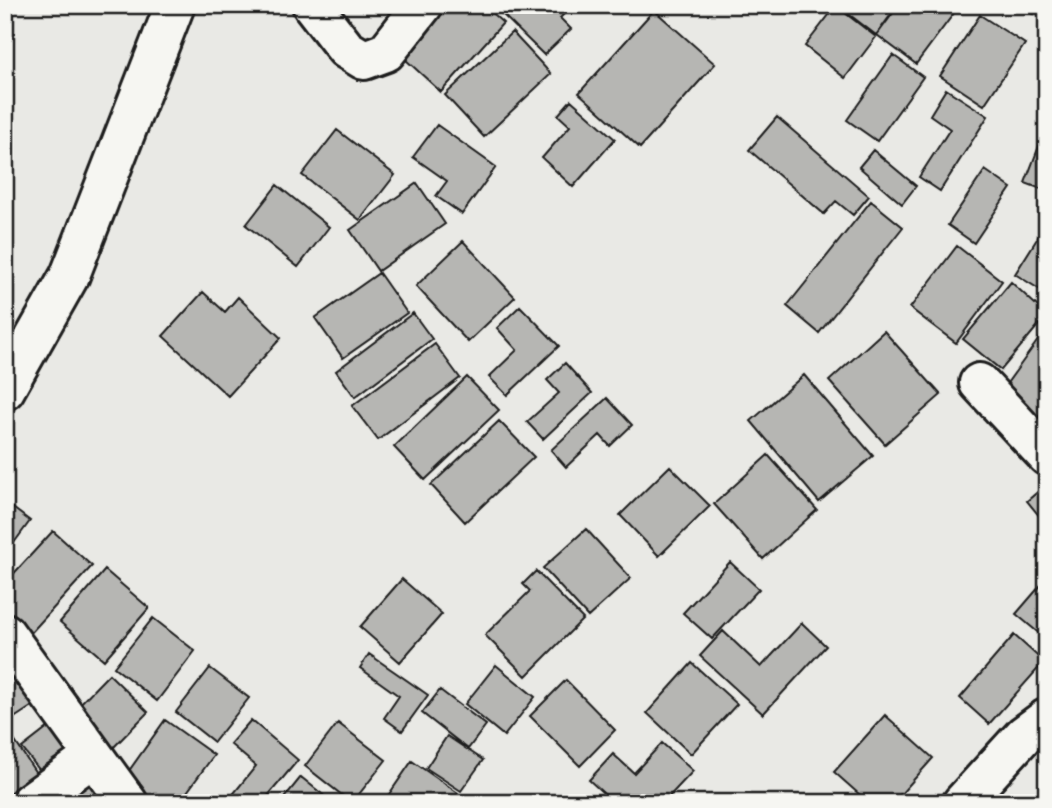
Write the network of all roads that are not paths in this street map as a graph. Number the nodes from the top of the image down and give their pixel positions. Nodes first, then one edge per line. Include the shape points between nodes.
1 (175, 5) edge
2 (312, 5) edge
3 (423, 5) edge
4 (979, 383) dead end
5 (5, 390) edge
6 (1047, 456) edge
7 (5, 633) edge
8 (1047, 718) edge
9 (93, 757) junction
10 (29, 803) edge
11 (128, 803) edge
12 (962, 803) edge

1 - 5 street via 70,275
2 - 3 street via 346,49 364,60 386,52
4 - 6 street
7 - 9 street
8 - 12 street via 1024,735
9 - 10 street
9 - 11 street

